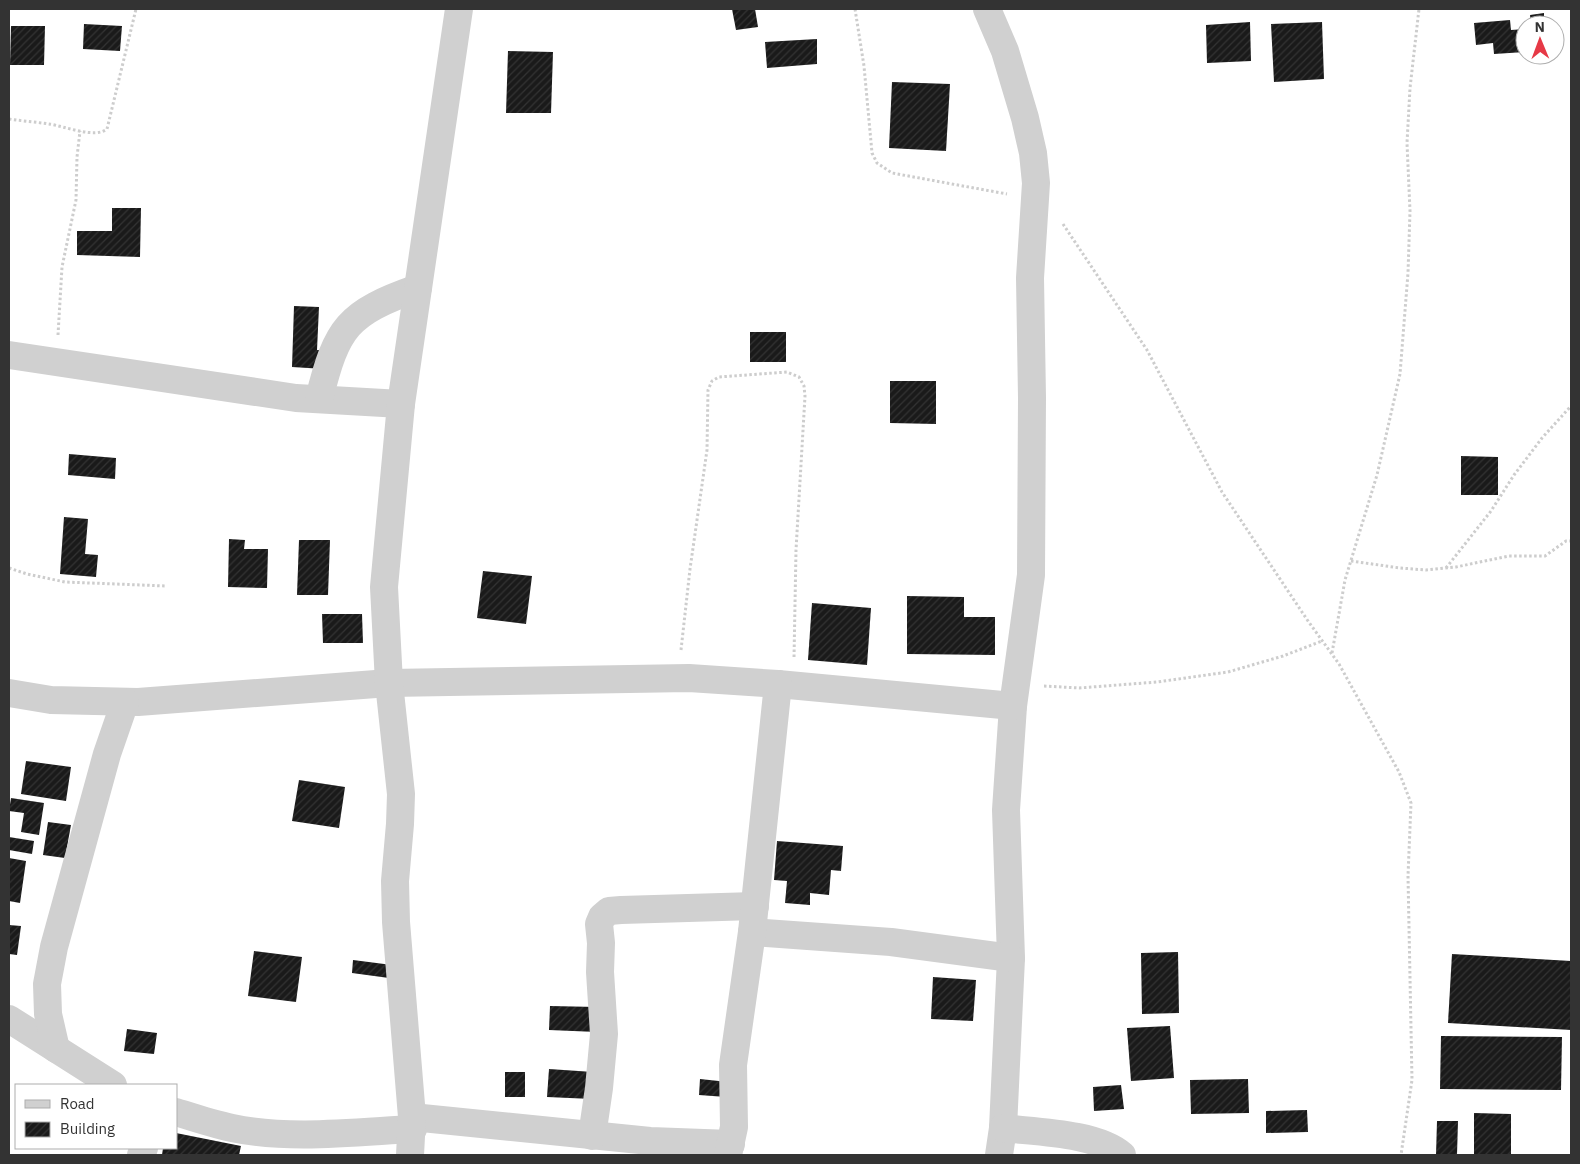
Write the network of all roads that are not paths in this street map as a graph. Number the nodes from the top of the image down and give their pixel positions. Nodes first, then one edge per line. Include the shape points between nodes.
1 (459, 9) edge
2 (987, 9) edge
3 (418, 288) junction
4 (9, 355) edge
5 (319, 399) junction
6 (401, 404) junction
7 (389, 683) junction
8 (786, 685) junction
9 (9, 693) edge
10 (1014, 695) junction
11 (125, 702) junction
12 (753, 919) junction
13 (1011, 958) junction
14 (9, 1019) edge
15 (56, 1049) junction
16 (111, 1084) edge
17 (178, 1113) edge
18 (413, 1123) junction
19 (1003, 1128) junction
20 (592, 1136) junction
21 (729, 1150) edge
22 (410, 1155) edge
23 (999, 1155) edge
24 (1122, 1155) edge

1 - 3 street
2 - 10 street via 1005,50 1026,118 1036,183 1030,278 1031,575
3 - 5 street via 386,299 346,328 334,346
3 - 6 street
4 - 5 street
5 - 6 street
6 - 7 street via 384,587
7 - 8 street via 678,678
7 - 11 street
7 - 18 street via 401,794 395,881 396,922
8 - 10 street
8 - 12 street
9 - 11 street via 51,700
10 - 13 street via 1006,810
11 - 15 street via 107,754 54,947 47,984 48,1014
12 - 13 street
12 - 20 street via 621,910 609,911 602,917 599,924 604,1034
12 - 21 street via 734,1065 734,1127
13 - 19 street
14 - 15 street
15 - 16 street
17 - 18 street via 232,1128 281,1134 357,1132
18 - 20 street
18 - 22 street
19 - 23 street
19 - 24 street via 1096,1142
20 - 21 street

